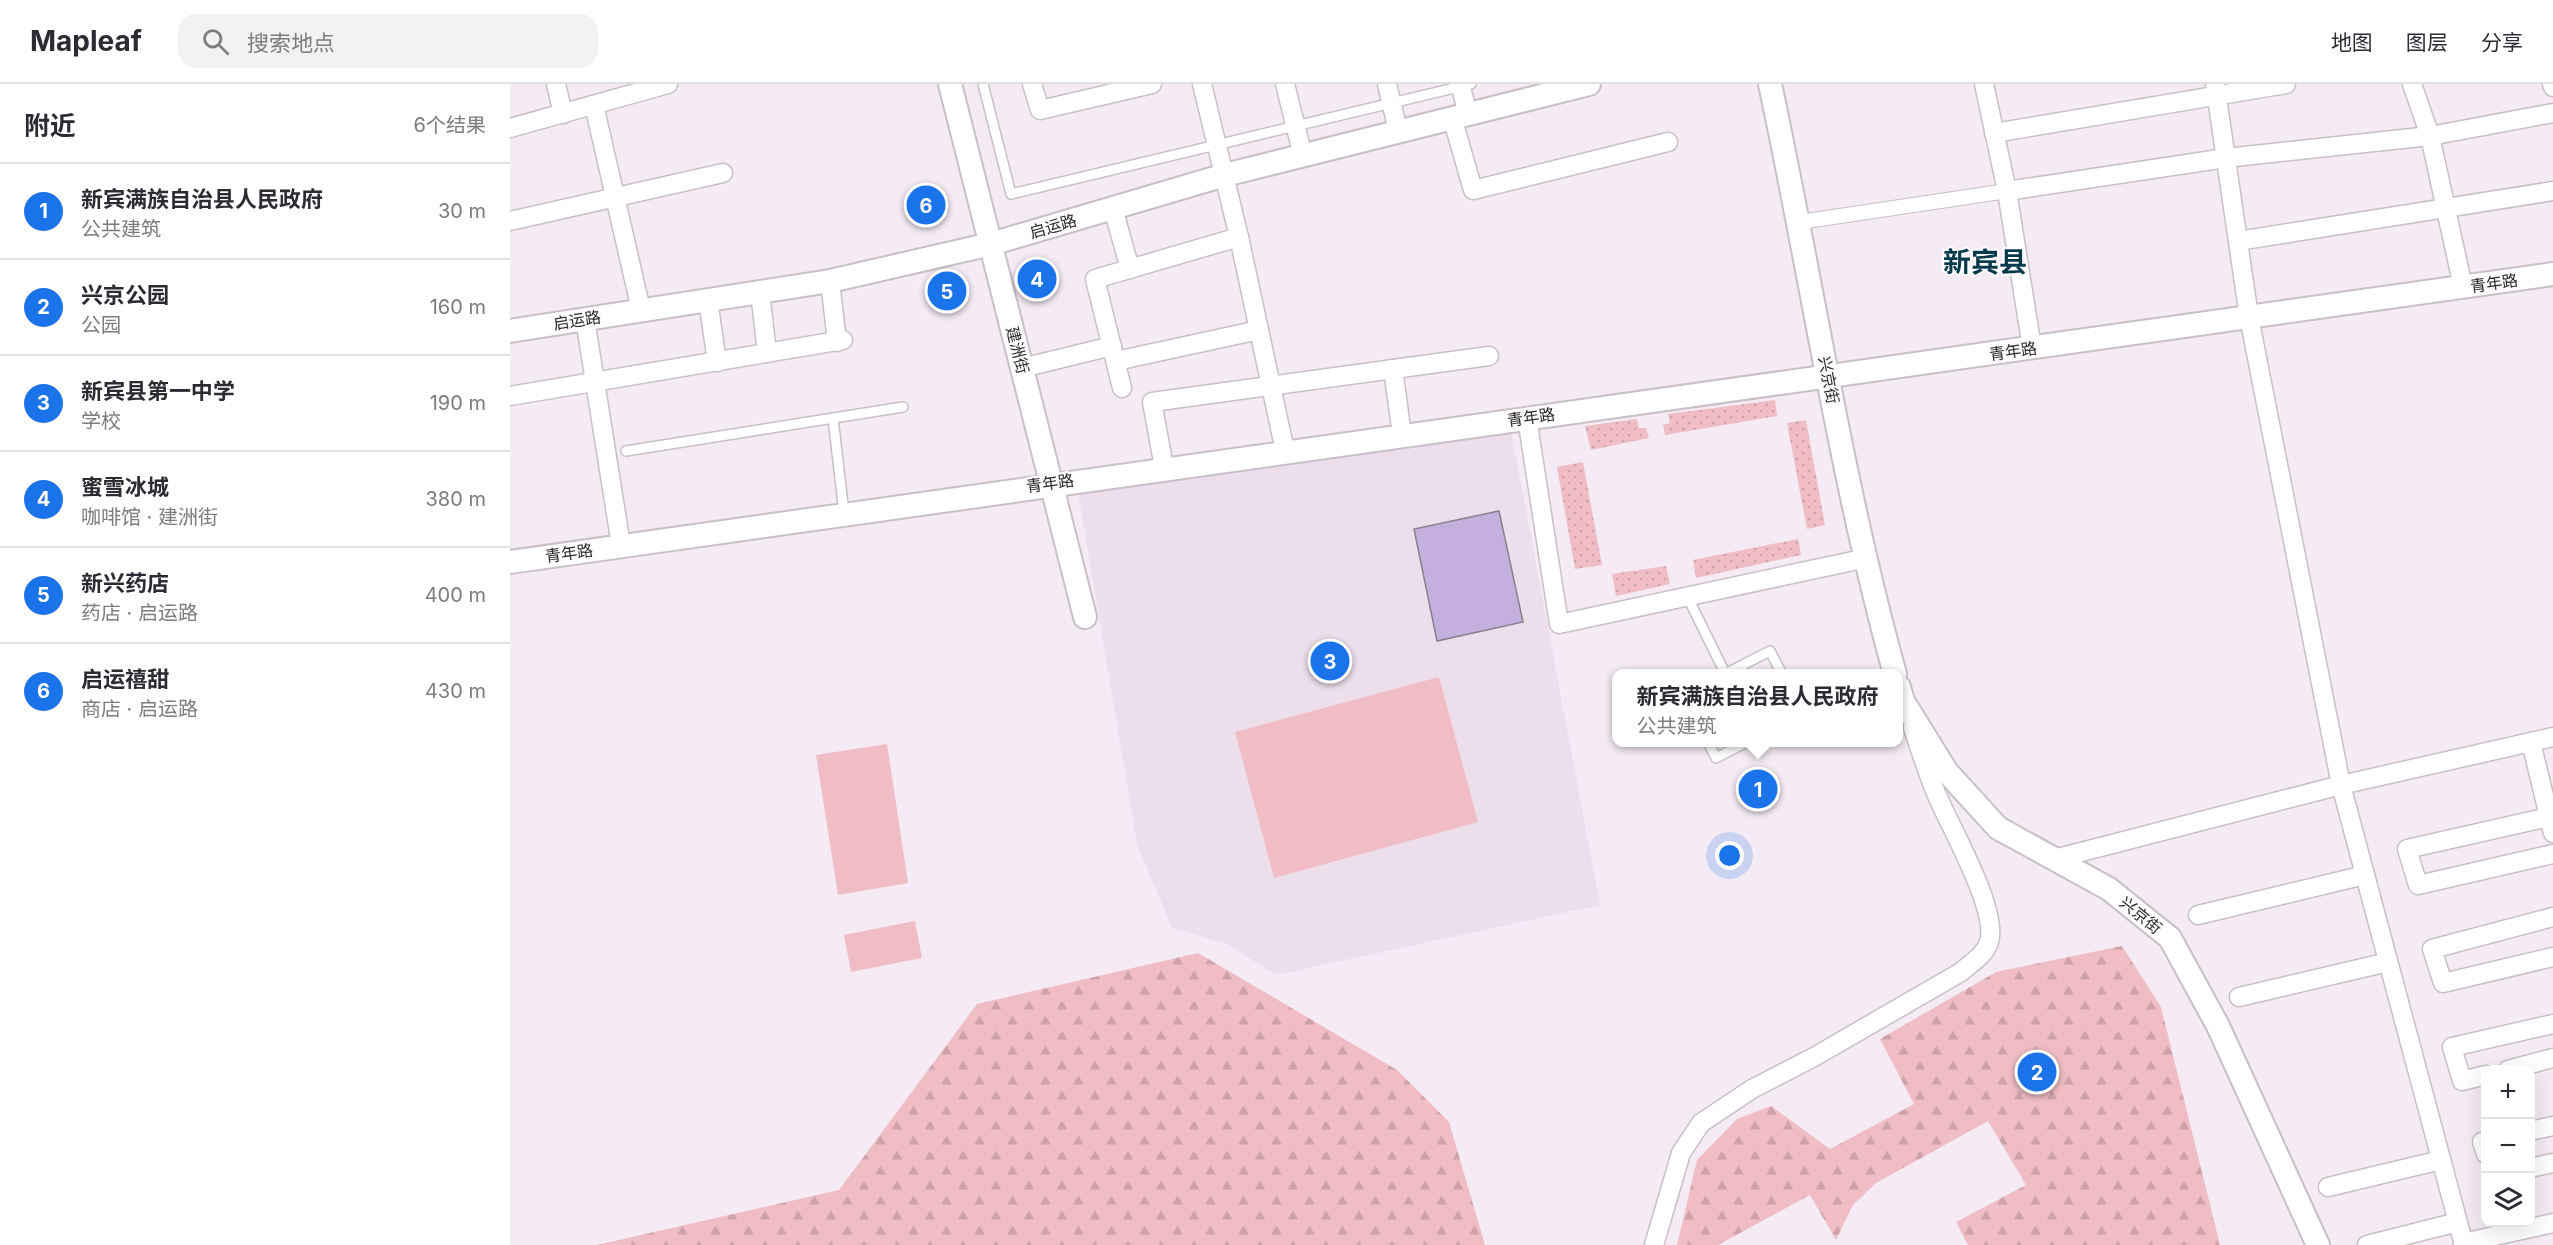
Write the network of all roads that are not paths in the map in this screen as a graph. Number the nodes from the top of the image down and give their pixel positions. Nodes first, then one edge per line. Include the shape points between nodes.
1 (556, 84) edge
2 (950, 84) edge
3 (983, 84) edge
4 (1032, 84) edge
5 (1152, 84) edge
6 (1202, 84) edge
7 (1285, 84) edge
8 (1387, 84) edge
9 (1589, 84) edge
10 (1770, 84) edge
11 (1984, 84) edge
12 (2286, 84) edge
13 (2412, 84) edge
14 (661, 85) edge
15 (1464, 85) edge
16 (2216, 89) edge
17 (1391, 103) junction
18 (594, 105) junction
19 (2553, 113) edge
20 (563, 114) junction
21 (1460, 115) junction
22 (1295, 127) junction
23 (510, 128) edge
24 (1398, 131) junction
25 (1994, 133) junction
26 (2430, 136) junction
27 (1668, 142) dead end
28 (1217, 145) junction
29 (1303, 156) junction
30 (2226, 158) junction
31 (723, 173) dead end
32 (1225, 176) junction
33 (2007, 191) junction
34 (2553, 191) edge
35 (615, 197) junction
36 (1113, 208) junction
37 (2447, 208) junction
38 (510, 221) edge
39 (1800, 222) junction
40 (1239, 237) junction
41 (2238, 241) junction
42 (991, 244) junction
43 (1130, 269) junction
44 (2553, 274) edge
45 (830, 281) junction
46 (2463, 287) junction
47 (760, 292) junction
48 (708, 300) junction
49 (641, 310) junction
50 (2249, 317) junction
51 (585, 319) junction
52 (1259, 330) junction
53 (510, 331) edge
54 (2032, 348) junction
55 (767, 353) junction
56 (1114, 353) junction
57 (1489, 356) dead end
58 (717, 362) junction
59 (1022, 368) junction
60 (1393, 369) junction
61 (1828, 377) junction
62 (595, 383) junction
63 (1271, 386) junction
64 (1122, 388) dead end
65 (510, 396) edge
66 (903, 407) dead end
67 (833, 418) junction
68 (1527, 418) junction
69 (1402, 435) junction
70 (627, 451) dead end
71 (1285, 451) junction
72 (1164, 467) junction
73 (1053, 482) junction
74 (844, 513) junction
75 (621, 545) junction
76 (1867, 558) junction
77 (510, 562) edge
78 (1687, 596) junction
79 (1085, 617) dead end
80 (1723, 669) edge
81 (1733, 669) edge
82 (1779, 669) edge
83 (1894, 669) edge
84 (1903, 697) edge
85 (1903, 700) edge
86 (2553, 737) edge
87 (2531, 742) junction
88 (1710, 747) edge
89 (1737, 747) edge
90 (2341, 785) junction
91 (2552, 822) edge
92 (2553, 854) edge
93 (2054, 859) junction
94 (2365, 875) junction
95 (2198, 915) dead end
96 (2553, 917) edge
97 (2553, 957) edge
98 (2388, 962) junction
99 (2239, 997) dead end
100 (2553, 1024) edge
101 (2553, 1058) edge
102 (2527, 1065) edge
103 (2481, 1076) edge
104 (2553, 1126) edge
105 (2535, 1130) edge
106 (2441, 1160) junction
107 (2553, 1163) edge
108 (2535, 1167) edge
109 (2328, 1187) dead end
110 (2458, 1222) junction
111 (2553, 1223) edge
112 (2464, 1244) edge
113 (1654, 1245) edge
114 (2318, 1245) edge
115 (2367, 1245) edge

1 - 20 street
2 - 42 street, 建洲街
3 - 28 lane via 1011,195
4 - 5 street via 1040,110
6 - 28 street
7 - 22 street
8 - 17 street
9 - 21 street, 启运路
10 - 39 street, 兴京街
11 - 25 street
12 - 16 street
13 - 26 street
14 - 18 street
15 - 17 lane
15 - 21 street
16 - 25 street
16 - 30 street
17 - 22 lane
17 - 24 street
18 - 20 street
18 - 35 street
19 - 26 street
20 - 23 street
21 - 24 street, 启运路
21 - 27 street via 1473,190
22 - 28 lane
22 - 29 street
24 - 29 street, 启运路
25 - 33 street
26 - 30 street
26 - 37 street
28 - 32 street
29 - 32 street, 启运路
30 - 33 street
30 - 41 street
31 - 35 street
32 - 36 street, 启运路
32 - 40 street
33 - 39 street
33 - 54 street
34 - 37 street
35 - 38 street
35 - 49 street
36 - 42 street, 启运路
36 - 43 street
37 - 41 street
37 - 46 street
39 - 61 street, 兴京街
40 - 43 street
40 - 52 street
41 - 50 street
42 - 45 street, 启运路
42 - 59 street, 建洲街
43 - 56 street via 1095,279
44 - 46 street, 青年路
45 - 47 street, 启运路
45 - 55 street via 840,341
46 - 50 street, 青年路
47 - 48 street, 启运路
47 - 55 street
48 - 49 street, 启运路
48 - 58 street
49 - 51 street, 启运路
50 - 54 street, 青年路
50 - 90 street
51 - 53 street, 启运路
51 - 62 street
52 - 56 street
52 - 63 street
54 - 61 street, 青年路
55 - 58 street
56 - 59 street
56 - 64 street
57 - 60 street
58 - 62 street
59 - 73 street, 建洲街
60 - 63 street
60 - 69 street
61 - 68 street, 青年路
61 - 76 street, 兴京街
62 - 65 street
62 - 75 street
63 - 71 street
63 - 72 street via 1152,402
66 - 67 lane
67 - 70 lane
67 - 74 lane
68 - 69 street, 青年路
68 - 78 street via 1559,624
69 - 71 street, 青年路
71 - 72 street, 青年路
72 - 73 street, 青年路
73 - 74 street, 青年路
73 - 79 street, 建洲街
74 - 75 street, 青年路
75 - 77 street, 青年路
76 - 78 street
76 - 83 street, 兴京街
78 - 80 lane
81 - 82 lane via 1770,651
84 - 93 street, 兴京街 via 1947,772 1998,828
85 - 113 street via 1935,792 1981,890 1990,925 1989,942 1982,954 1961,972 1752,1089 1701,1123 1681,1153
86 - 87 street
87 - 90 street
87 - 91 street
88 - 89 lane via 1716,758
90 - 93 street
90 - 94 street
91 - 92 street via 2407,849 2418,885
93 - 114 street, 兴京街 via 2109,889 2170,938 2218,1026
94 - 95 street
94 - 98 street
96 - 97 street via 2432,949 2443,983
98 - 99 street
98 - 106 street
100 - 103 street via 2452,1047 2462,1081
101 - 102 street
104 - 105 street
106 - 109 street
106 - 110 street
107 - 108 street
110 - 112 street
110 - 115 street
111 - 112 street

